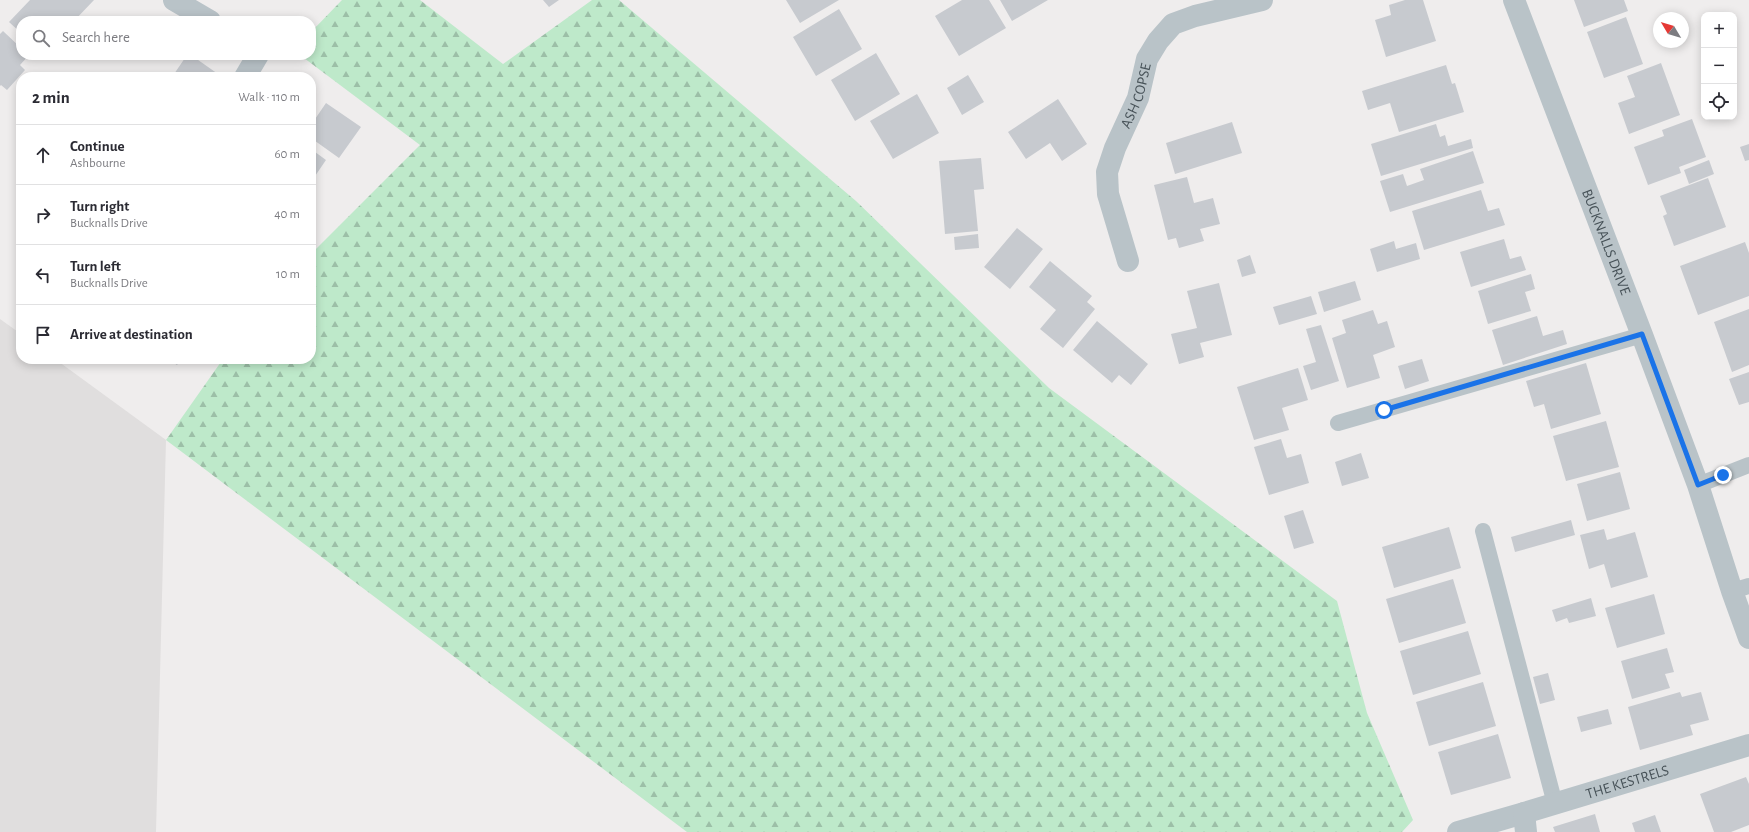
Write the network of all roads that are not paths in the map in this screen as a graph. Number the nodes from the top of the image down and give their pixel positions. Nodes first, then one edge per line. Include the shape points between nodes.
1 (174, 0) edge
2 (1262, 0) edge
3 (1514, 0) edge
4 (201, 16) edge
5 (255, 60) edge
6 (248, 72) edge
7 (1128, 261) dead end
8 (1642, 334) junction
9 (1338, 423) dead end
10 (1749, 465) edge
11 (1698, 485) junction
12 (1483, 531) dead end
13 (1740, 588) edge
14 (1749, 638) edge
15 (1749, 745) edge
16 (1554, 804) junction
17 (1525, 823) edge
18 (1458, 832) edge

1 - 4 street
2 - 7 street, ASH COPSE via 1195,16 1174,24 1158,41 1147,59 1138,98 1107,172 1108,194
3 - 8 street, BUCKNALLS DRIVE
5 - 6 street
8 - 9 lane
8 - 11 street, BUCKNALLS DRIVE
10 - 11 lane
11 - 13 street, BUCKNALLS DRIVE
12 - 16 lane
13 - 14 street, BUCKNALLS DRIVE
15 - 16 street, THE KESTRELS
16 - 17 street, THE KESTRELS
17 - 18 street, THE KESTRELS

